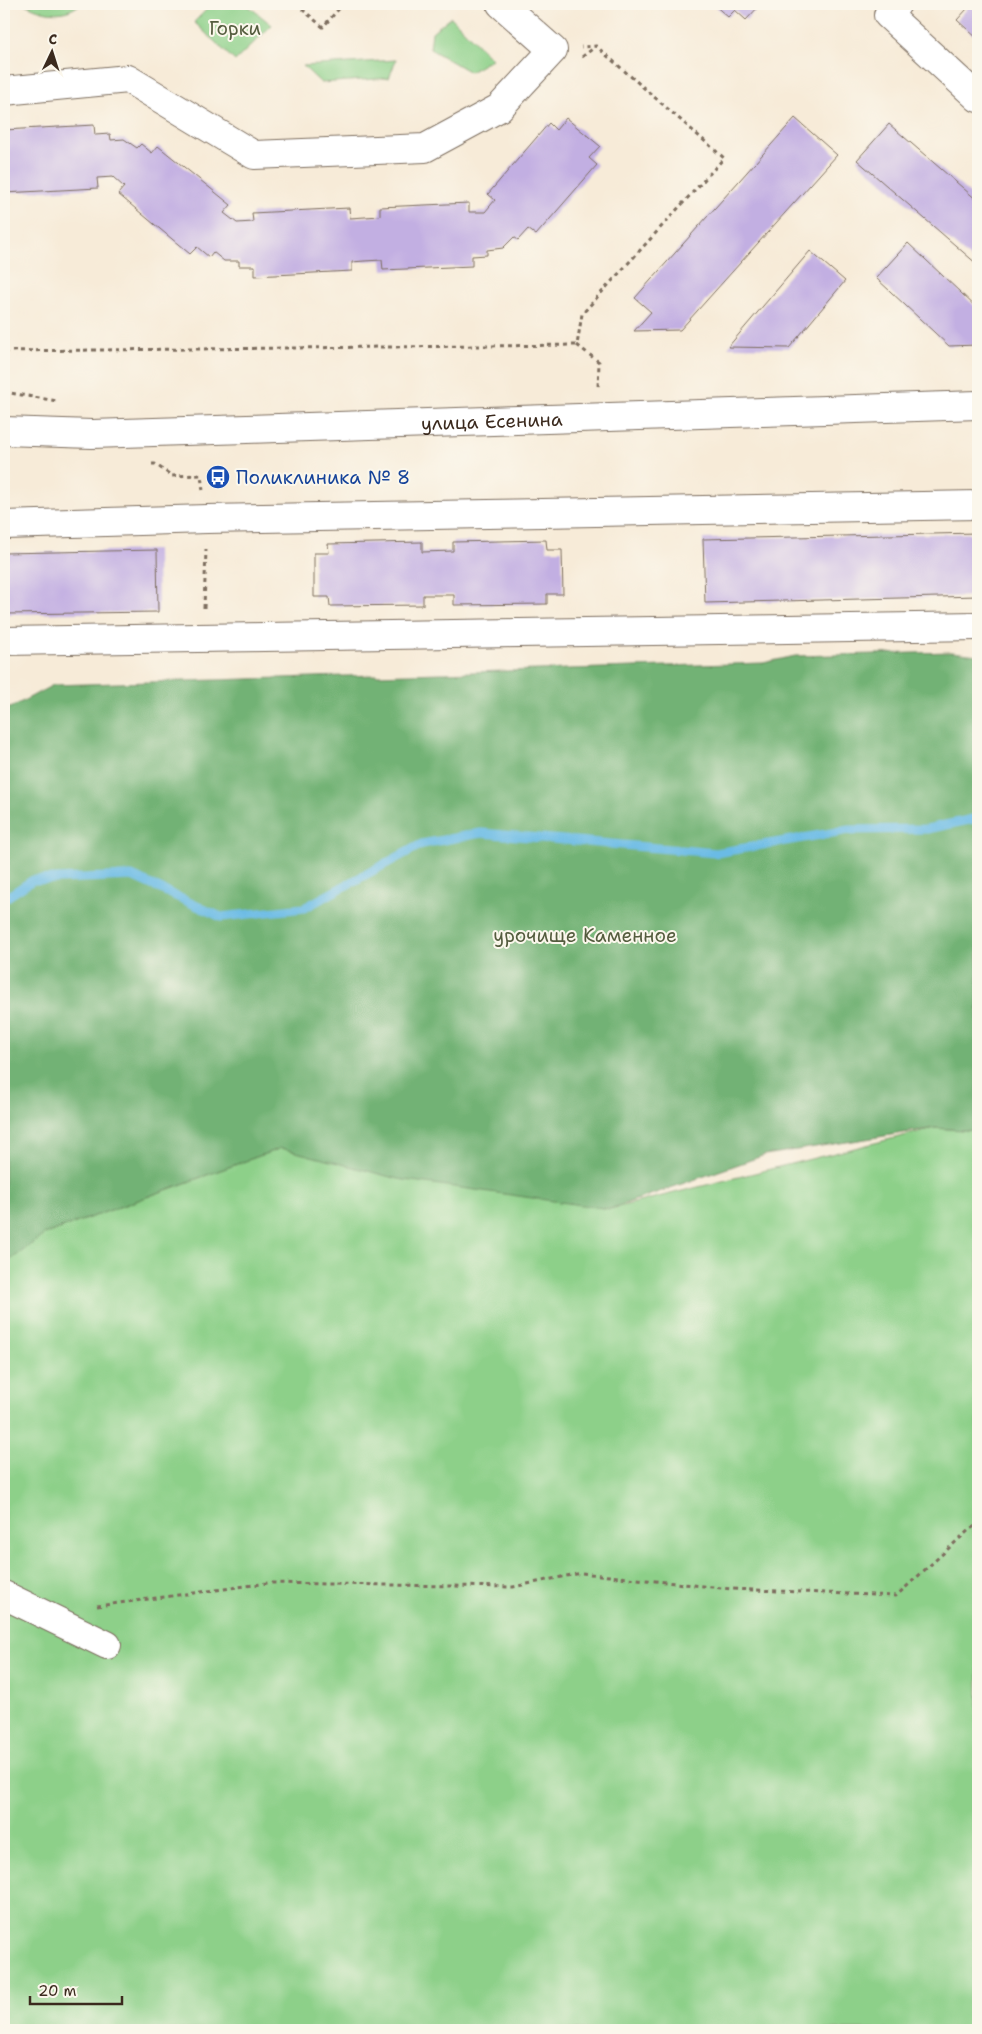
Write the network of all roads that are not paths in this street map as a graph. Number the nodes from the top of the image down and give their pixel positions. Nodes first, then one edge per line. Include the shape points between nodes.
1 (501, 4) edge
2 (897, 4) edge
3 (4, 92) edge
4 (978, 98) edge
5 (978, 405) edge
6 (4, 432) edge
7 (978, 506) edge
8 (4, 525) edge
9 (978, 626) edge
10 (4, 641) edge
11 (4, 1595) edge
12 (107, 1645) dead end

1 - 3 street via 554,50 499,108 425,148 254,156 128,79
2 - 4 street via 888,15
5 - 6 street, улица Есенина via 102,433
7 - 8 street
9 - 10 street
11 - 12 street

